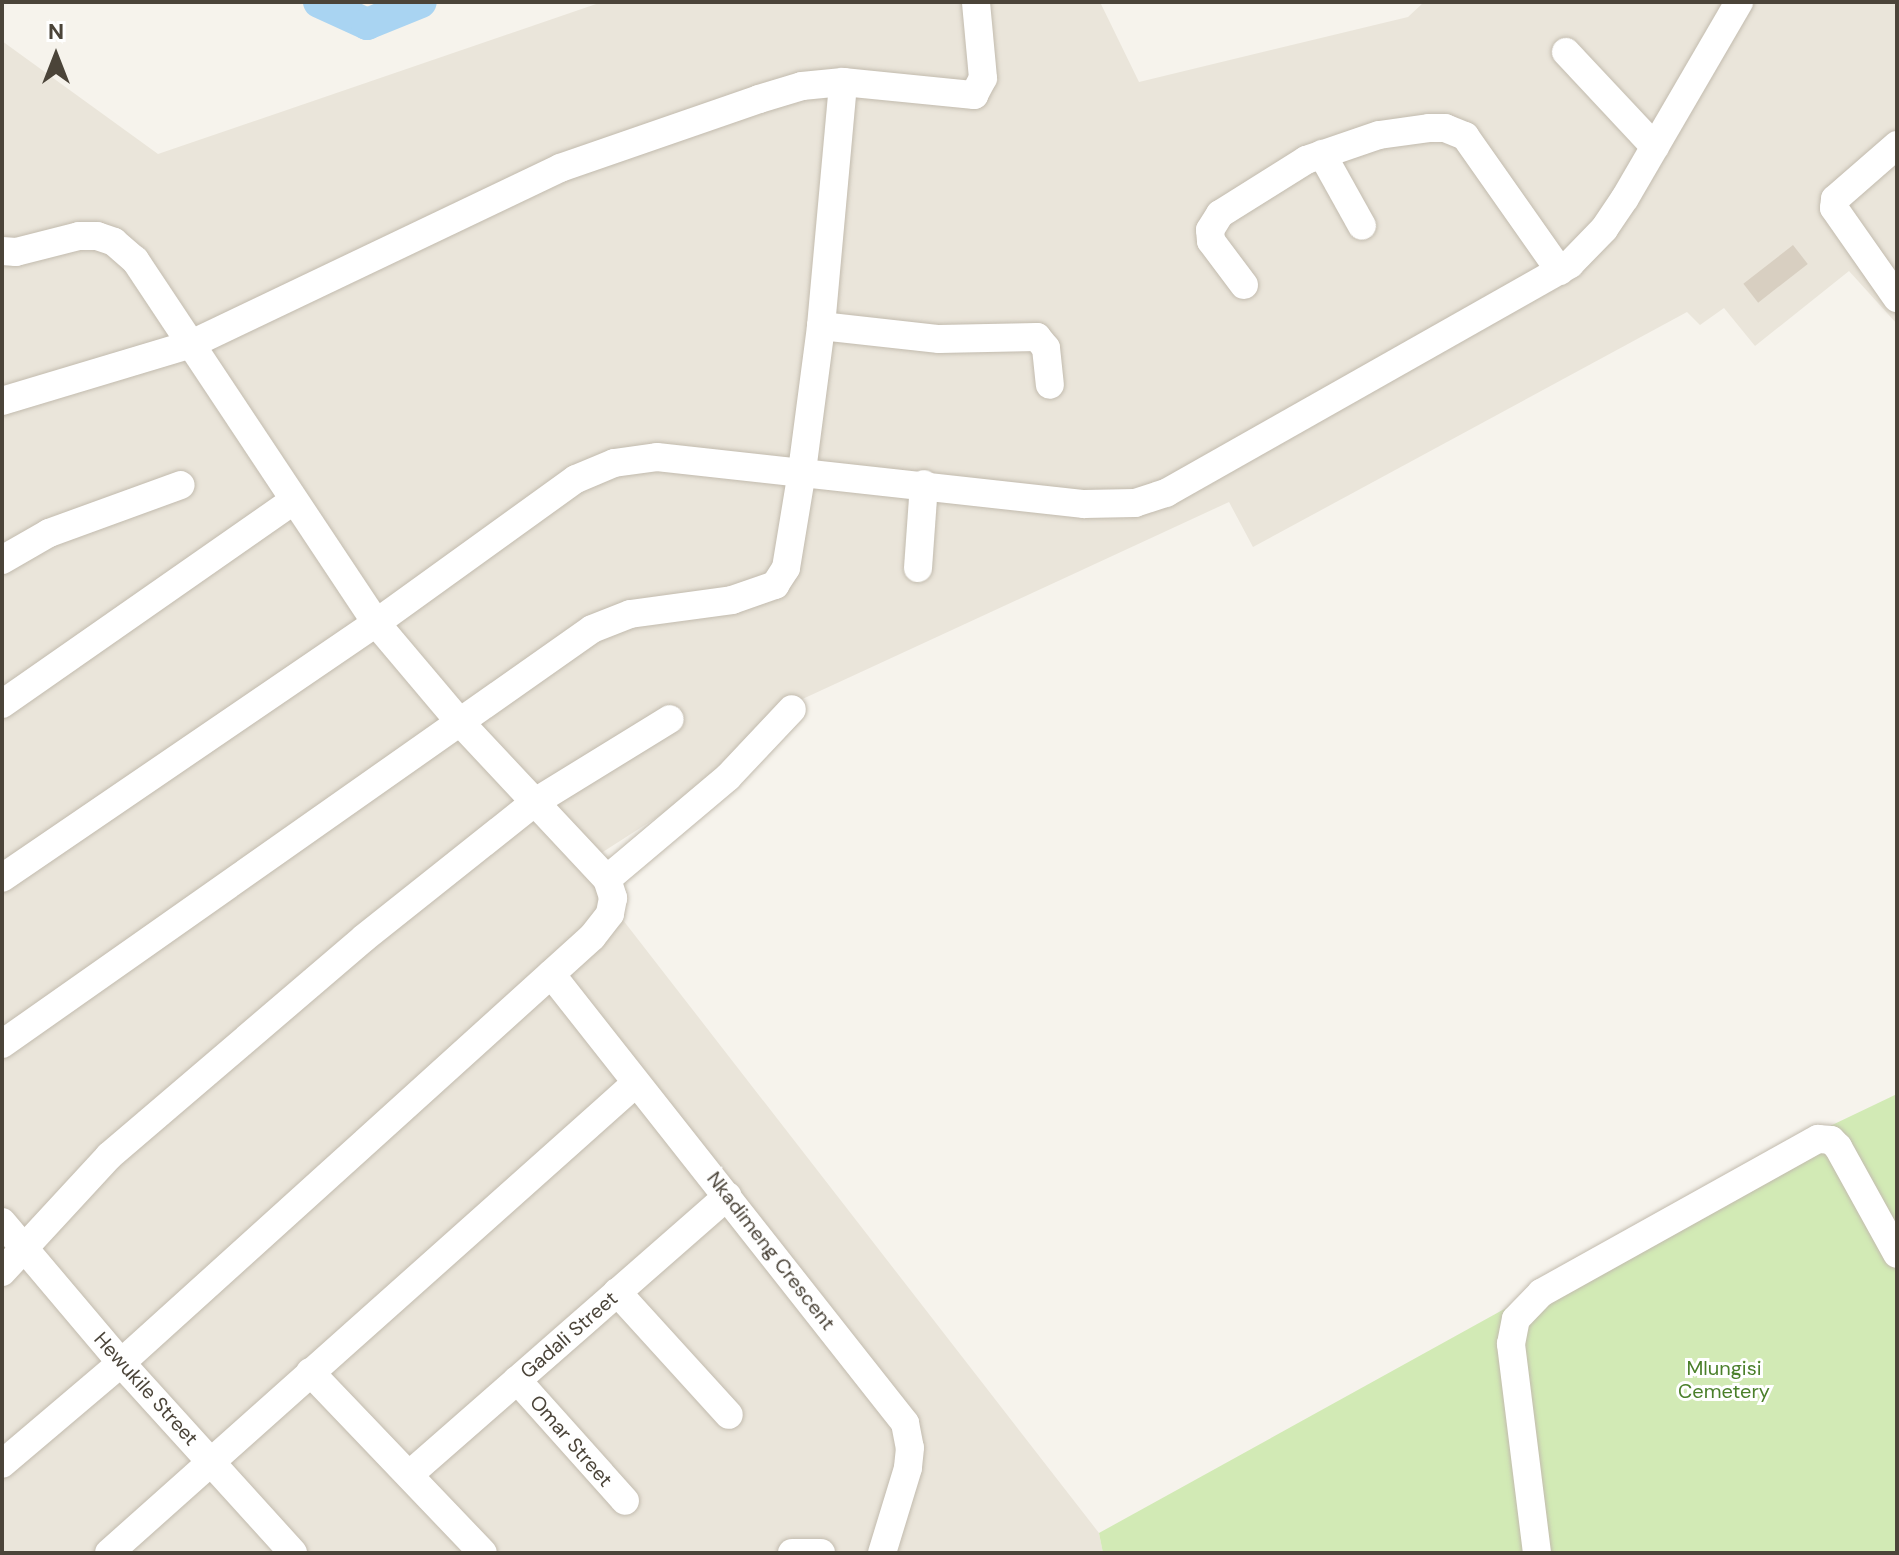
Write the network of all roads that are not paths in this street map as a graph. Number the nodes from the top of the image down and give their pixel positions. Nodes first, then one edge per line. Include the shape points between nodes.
1 (976, 2) edge
2 (1739, 2) edge
3 (1566, 52) dead end
4 (843, 82) junction
5 (1897, 145) edge
6 (1655, 147) junction
7 (1322, 154) junction
8 (1362, 226) dead end
9 (2, 251) edge
10 (1560, 271) junction
11 (1244, 285) dead end
12 (1897, 298) edge
13 (821, 326) junction
14 (189, 345) junction
15 (1050, 385) dead end
16 (2, 401) edge
17 (802, 471) junction
18 (924, 484) junction
19 (181, 485) dead end
20 (294, 500) junction
21 (2, 560) edge
22 (918, 568) dead end
23 (376, 623) junction
24 (2, 704) edge
25 (792, 709) dead end
26 (670, 719) dead end
27 (458, 720) junction
28 (535, 802) junction
29 (2, 878) edge
30 (607, 879) junction
31 (551, 974) junction
32 (2, 1044) edge
33 (636, 1083) junction
34 (727, 1196) junction
35 (2, 1222) edge
36 (24, 1251) junction
37 (1897, 1254) edge
38 (2, 1272) edge
39 (617, 1292) junction
40 (121, 1363) junction
41 (310, 1372) junction
42 (517, 1380) junction
43 (729, 1415) dead end
44 (212, 1463) junction
45 (2, 1464) edge
46 (410, 1474) junction
47 (625, 1501) dead end
48 (109, 1553) edge
49 (293, 1553) edge
50 (483, 1553) edge
51 (792, 1553) edge
52 (821, 1553) edge
53 (882, 1553) edge
54 (1537, 1553) edge

1 - 4 street via 983,78 974,95
2 - 6 street
3 - 6 street
4 - 13 street
4 - 14 street via 802,86 759,99 560,168
5 - 12 street via 1835,199 1834,208
6 - 10 street via 1604,229
7 - 8 street
7 - 10 street via 1412,129 1460,133
7 - 11 street via 1279,174 1213,222 1211,241
9 - 14 street via 79,236 114,242 151,281
10 - 18 street via 1154,498 1084,504
13 - 15 street via 939,339 1037,337 1046,348
13 - 17 street
14 - 16 street
14 - 20 street
17 - 18 street
17 - 23 street via 657,457 594,470
17 - 27 street via 786,568 775,585 732,600 611,619
18 - 22 street
19 - 21 street via 49,533
20 - 23 street
20 - 24 street
23 - 27 street
23 - 29 street
25 - 30 street via 728,777
26 - 28 street
27 - 28 street
27 - 32 street
28 - 30 street
28 - 36 street via 135,1132
30 - 31 street via 613,898 610,914
31 - 33 street, Nkadimeng Crescent
31 - 40 street
33 - 34 street, Nkadimeng Crescent
33 - 41 street
34 - 39 street, Gadali Street
34 - 53 street, Nkadimeng Crescent via 905,1423 908,1468
35 - 36 street, Hewukile Street
36 - 38 street
36 - 40 street, Hewukile Street
37 - 54 street via 1838,1147 1818,1139 1541,1293 1516,1319 1511,1344
39 - 42 street, Gadali Street
39 - 43 street
40 - 44 street, Hewukile Street
40 - 45 street
41 - 44 street
41 - 46 street
42 - 46 street, Gadali Street
42 - 47 street, Omar Street
44 - 48 street
44 - 49 street, Hewukile Street
46 - 50 street
51 - 52 street

